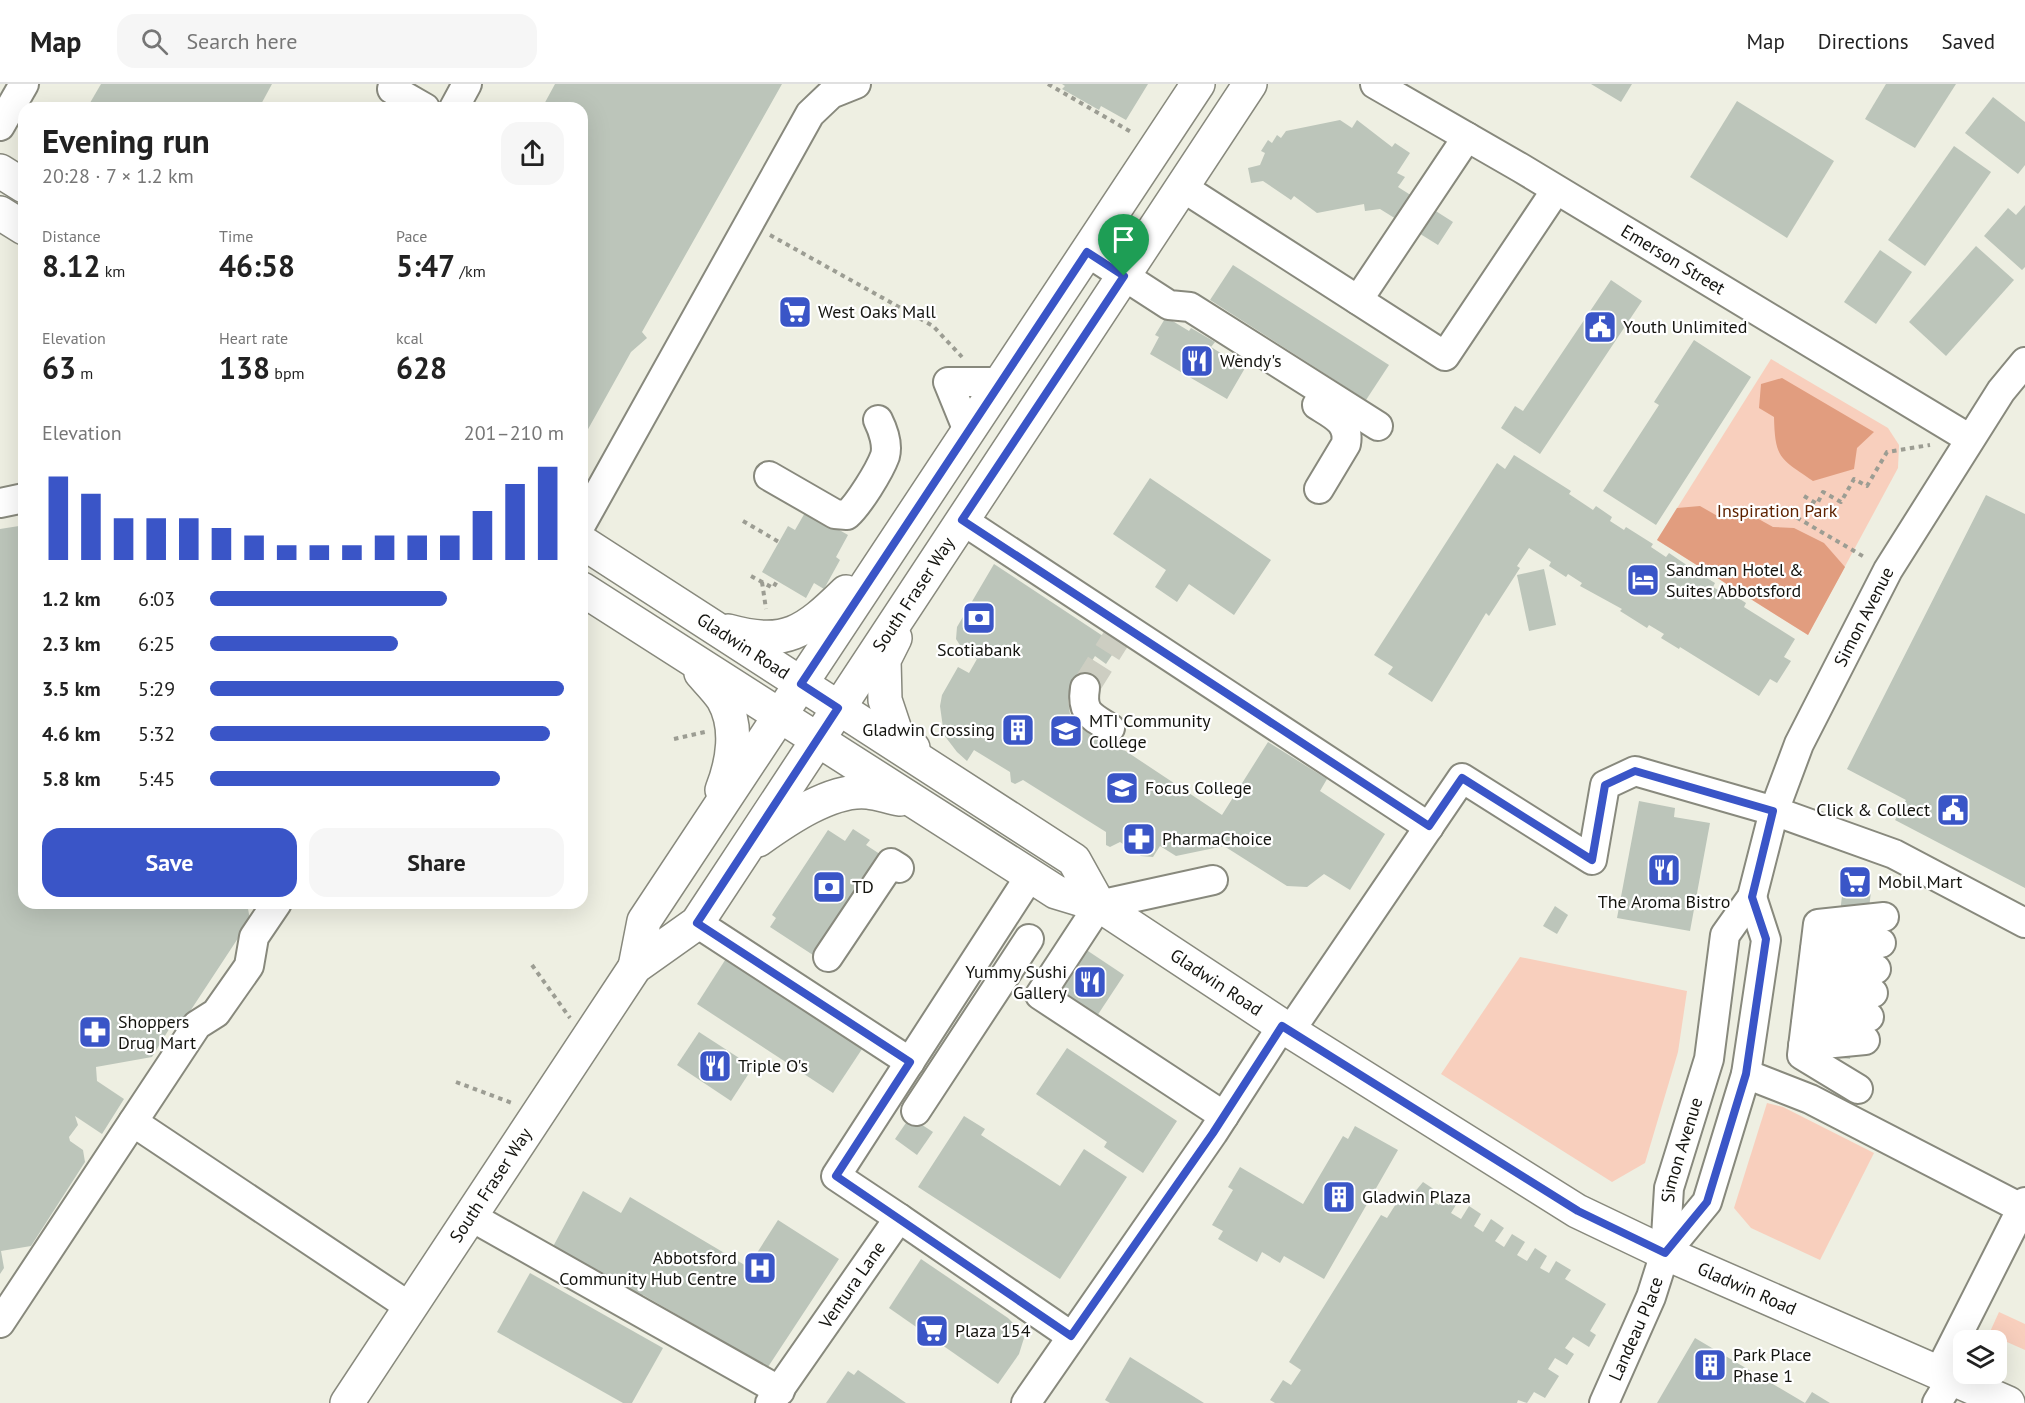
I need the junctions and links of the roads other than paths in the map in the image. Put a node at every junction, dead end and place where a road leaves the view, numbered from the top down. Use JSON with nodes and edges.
{"nodes":[{"id":1,"x":24,"y":84,"type":"edge"},
{"id":2,"x":467,"y":84,"type":"edge"},
{"id":3,"x":856,"y":84,"type":"edge"},
{"id":4,"x":1198,"y":84,"type":"edge"},
{"id":5,"x":1250,"y":84,"type":"edge"},
{"id":6,"x":1375,"y":84,"type":"edge"},
{"id":7,"x":392,"y":89,"type":"dead end"},
{"id":8,"x":415,"y":102,"type":"edge"},
{"id":9,"x":457,"y":102,"type":"edge"},
{"id":10,"x":0,"y":126,"type":"edge"},
{"id":11,"x":1467,"y":137,"type":"junction"},
{"id":12,"x":0,"y":171,"type":"edge"},
{"id":13,"x":18,"y":182,"type":"edge"},
{"id":14,"x":1182,"y":187,"type":"junction"},
{"id":15,"x":1556,"y":190,"type":"junction"},
{"id":16,"x":0,"y":213,"type":"edge"},
{"id":17,"x":18,"y":224,"type":"edge"},
{"id":18,"x":1087,"y":252,"type":"junction"},
{"id":19,"x":1124,"y":276,"type":"junction"},
{"id":20,"x":1358,"y":300,"type":"junction"},
{"id":21,"x":1168,"y":304,"type":"junction"},
{"id":22,"x":2025,"y":362,"type":"edge"},
{"id":23,"x":1001,"y":382,"type":"junction"},
{"id":24,"x":878,"y":420,"type":"dead end"},
{"id":25,"x":1378,"y":426,"type":"dead end"},
{"id":26,"x":968,"y":431,"type":"junction"},
{"id":27,"x":1970,"y":439,"type":"junction"},
{"id":28,"x":769,"y":476,"type":"dead end"},
{"id":29,"x":1319,"y":489,"type":"dead end"},
{"id":30,"x":18,"y":499,"type":"edge"},
{"id":31,"x":0,"y":503,"type":"edge"},
{"id":32,"x":588,"y":512,"type":"edge"},
{"id":33,"x":962,"y":520,"type":"junction"},
{"id":34,"x":588,"y":546,"type":"edge"},
{"id":35,"x":890,"y":549,"type":"junction"},
{"id":36,"x":918,"y":588,"type":"junction"},
{"id":37,"x":588,"y":593,"type":"edge"},
{"id":38,"x":713,"y":627,"type":"junction"},
{"id":39,"x":688,"y":658,"type":"junction"},
{"id":40,"x":801,"y":684,"type":"junction"},
{"id":41,"x":1085,"y":688,"type":"tunnel mouth"},
{"id":42,"x":838,"y":708,"type":"junction"},
{"id":43,"x":779,"y":716,"type":"junction"},
{"id":44,"x":1110,"y":728,"type":"dead end"},
{"id":45,"x":818,"y":740,"type":"junction"},
{"id":46,"x":946,"y":777,"type":"junction"},
{"id":47,"x":915,"y":802,"type":"junction"},
{"id":48,"x":1773,"y":811,"type":"junction"},
{"id":49,"x":707,"y":825,"type":"junction"},
{"id":50,"x":1429,"y":826,"type":"junction"},
{"id":51,"x":746,"y":848,"type":"junction"},
{"id":52,"x":899,"y":868,"type":"dead end"},
{"id":53,"x":1030,"y":876,"type":"junction"},
{"id":54,"x":1213,"y":880,"type":"dead end"},
{"id":55,"x":1752,"y":897,"type":"junction"},
{"id":56,"x":1100,"y":905,"type":"junction"},
{"id":57,"x":273,"y":909,"type":"edge"},
{"id":58,"x":697,"y":923,"type":"junction"},
{"id":59,"x":2025,"y":923,"type":"edge"},
{"id":60,"x":1029,"y":939,"type":"dead end"},
{"id":61,"x":828,"y":957,"type":"dead end"},
{"id":62,"x":635,"y":968,"type":"junction"},
{"id":63,"x":1875,"y":980,"type":"junction"},
{"id":64,"x":1809,"y":999,"type":"junction"},
{"id":65,"x":1286,"y":1029,"type":"junction"},
{"id":66,"x":915,"y":1054,"type":"junction"},
{"id":67,"x":948,"y":1064,"type":"junction"},
{"id":68,"x":1746,"y":1074,"type":"junction"},
{"id":69,"x":1858,"y":1089,"type":"dead end"},
{"id":70,"x":916,"y":1111,"type":"dead end"},
{"id":71,"x":1224,"y":1116,"type":"junction"},
{"id":72,"x":133,"y":1122,"type":"junction"},
{"id":73,"x":2024,"y":1207,"type":"edge"},
{"id":74,"x":470,"y":1216,"type":"junction"},
{"id":75,"x":899,"y":1218,"type":"junction"},
{"id":76,"x":1665,"y":1253,"type":"junction"},
{"id":77,"x":410,"y":1307,"type":"junction"},
{"id":78,"x":0,"y":1323,"type":"edge"},
{"id":79,"x":1071,"y":1336,"type":"junction"},
{"id":80,"x":1943,"y":1384,"type":"edge"},
{"id":81,"x":775,"y":1397,"type":"edge"},
{"id":82,"x":347,"y":1403,"type":"edge"},
{"id":83,"x":1026,"y":1403,"type":"edge"},
{"id":84,"x":1604,"y":1403,"type":"edge"},
{"id":85,"x":2008,"y":1403,"type":"edge"}],
"edges":[{"from":1,"to":10,"type":"street"},
{"from":2,"to":9,"type":"street"},
{"from":3,"to":32,"type":"street"},
{"from":4,"to":18,"type":"main road","name":"South Fraser Way"},
{"from":5,"to":14,"type":"main road","name":"South Fraser Way"},
{"from":6,"to":11,"type":"street","name":"Emerson Street"},
{"from":7,"to":8,"type":"street"},
{"from":11,"to":15,"type":"street","name":"Emerson Street"},
{"from":11,"to":20,"type":"street"},
{"from":12,"to":13,"type":"main road"},
{"from":14,"to":19,"type":"main road","name":"South Fraser Way"},
{"from":14,"to":20,"type":"street"},
{"from":15,"to":20,"type":"street"},
{"from":15,"to":27,"type":"street","name":"Emerson Street"},
{"from":16,"to":17,"type":"main road"},
{"from":18,"to":19,"type":"street"},
{"from":18,"to":23,"type":"main road","name":"South Fraser Way"},
{"from":19,"to":21,"type":"street"},
{"from":19,"to":33,"type":"main road","name":"South Fraser Way"},
{"from":21,"to":25,"type":"street"},
{"from":21,"to":29,"type":"street"},
{"from":22,"to":27,"type":"street","name":"Simon Avenue"},
{"from":23,"to":26,"type":"main road","name":"South Fraser Way"},
{"from":23,"to":26,"type":"street"},
{"from":24,"to":28,"type":"street"},
{"from":26,"to":35,"type":"main road","name":"South Fraser Way"},
{"from":27,"to":48,"type":"street","name":"Simon Avenue"},
{"from":30,"to":31,"type":"street"},
{"from":33,"to":36,"type":"main road","name":"South Fraser Way"},
{"from":33,"to":50,"type":"street"},
{"from":34,"to":38,"type":"main road","name":"Gladwin Road"},
{"from":35,"to":38,"type":"main road"},
{"from":35,"to":40,"type":"main road","name":"South Fraser Way"},
{"from":36,"to":42,"type":"main road","name":"South Fraser Way"},
{"from":36,"to":46,"type":"main road"},
{"from":37,"to":39,"type":"main road","name":"Gladwin Road"},
{"from":38,"to":40,"type":"main road","name":"Gladwin Road"},
{"from":39,"to":43,"type":"main road","name":"Gladwin Road"},
{"from":39,"to":49,"type":"main road"},
{"from":40,"to":42,"type":"main road","name":"Gladwin Road"},
{"from":40,"to":43,"type":"main road","name":"South Fraser Way"},
{"from":41,"to":44,"type":"street"},
{"from":42,"to":45,"type":"main road","name":"South Fraser Way"},
{"from":42,"to":46,"type":"main road","name":"Gladwin Road"},
{"from":43,"to":45,"type":"main road","name":"Gladwin Road"},
{"from":43,"to":49,"type":"main road","name":"South Fraser Way"},
{"from":45,"to":47,"type":"main road","name":"Gladwin Road"},
{"from":45,"to":51,"type":"main road","name":"South Fraser Way"},
{"from":46,"to":56,"type":"main road","name":"Gladwin Road"},
{"from":47,"to":51,"type":"main road"},
{"from":47,"to":53,"type":"main road","name":"Gladwin Road"},
{"from":48,"to":50,"type":"street"},
{"from":48,"to":55,"type":"street","name":"Simon Avenue"},
{"from":48,"to":59,"type":"street"},
{"from":49,"to":62,"type":"main road","name":"South Fraser Way"},
{"from":50,"to":65,"type":"street"},
{"from":51,"to":58,"type":"main road","name":"South Fraser Way"},
{"from":52,"to":61,"type":"street"},
{"from":53,"to":56,"type":"main road","name":"Gladwin Road"},
{"from":53,"to":66,"type":"street"},
{"from":54,"to":56,"type":"street"},
{"from":55,"to":68,"type":"street","name":"Simon Avenue"},
{"from":55,"to":76,"type":"street","name":"Simon Avenue"},
{"from":56,"to":65,"type":"main road","name":"Gladwin Road"},
{"from":56,"to":71,"type":"street"},
{"from":57,"to":72,"type":"street"},
{"from":58,"to":62,"type":"main road","name":"South Fraser Way"},
{"from":58,"to":66,"type":"street"},
{"from":60,"to":67,"type":"street"},
{"from":62,"to":74,"type":"main road","name":"South Fraser Way"},
{"from":63,"to":64,"type":"street"},
{"from":63,"to":64,"type":"street"},
{"from":63,"to":64,"type":"street"},
{"from":64,"to":69,"type":"street"},
{"from":65,"to":71,"type":"street"},
{"from":65,"to":76,"type":"main road","name":"Gladwin Road"},
{"from":66,"to":67,"type":"street"},
{"from":66,"to":75,"type":"street"},
{"from":67,"to":70,"type":"street"},
{"from":68,"to":73,"type":"street"},
{"from":68,"to":76,"type":"street","name":"Simon Avenue"},
{"from":71,"to":79,"type":"street"},
{"from":72,"to":77,"type":"street"},
{"from":72,"to":78,"type":"street"},
{"from":73,"to":80,"type":"street"},
{"from":74,"to":77,"type":"main road","name":"South Fraser Way"},
{"from":74,"to":81,"type":"street"},
{"from":75,"to":79,"type":"street"},
{"from":75,"to":81,"type":"street","name":"Ventura Lane"},
{"from":76,"to":80,"type":"main road","name":"Gladwin Road"},
{"from":76,"to":84,"type":"street","name":"Landeau Place"},
{"from":77,"to":82,"type":"main road","name":"South Fraser Way"},
{"from":79,"to":83,"type":"street"},
{"from":80,"to":85,"type":"main road","name":"Gladwin Road"}]}
